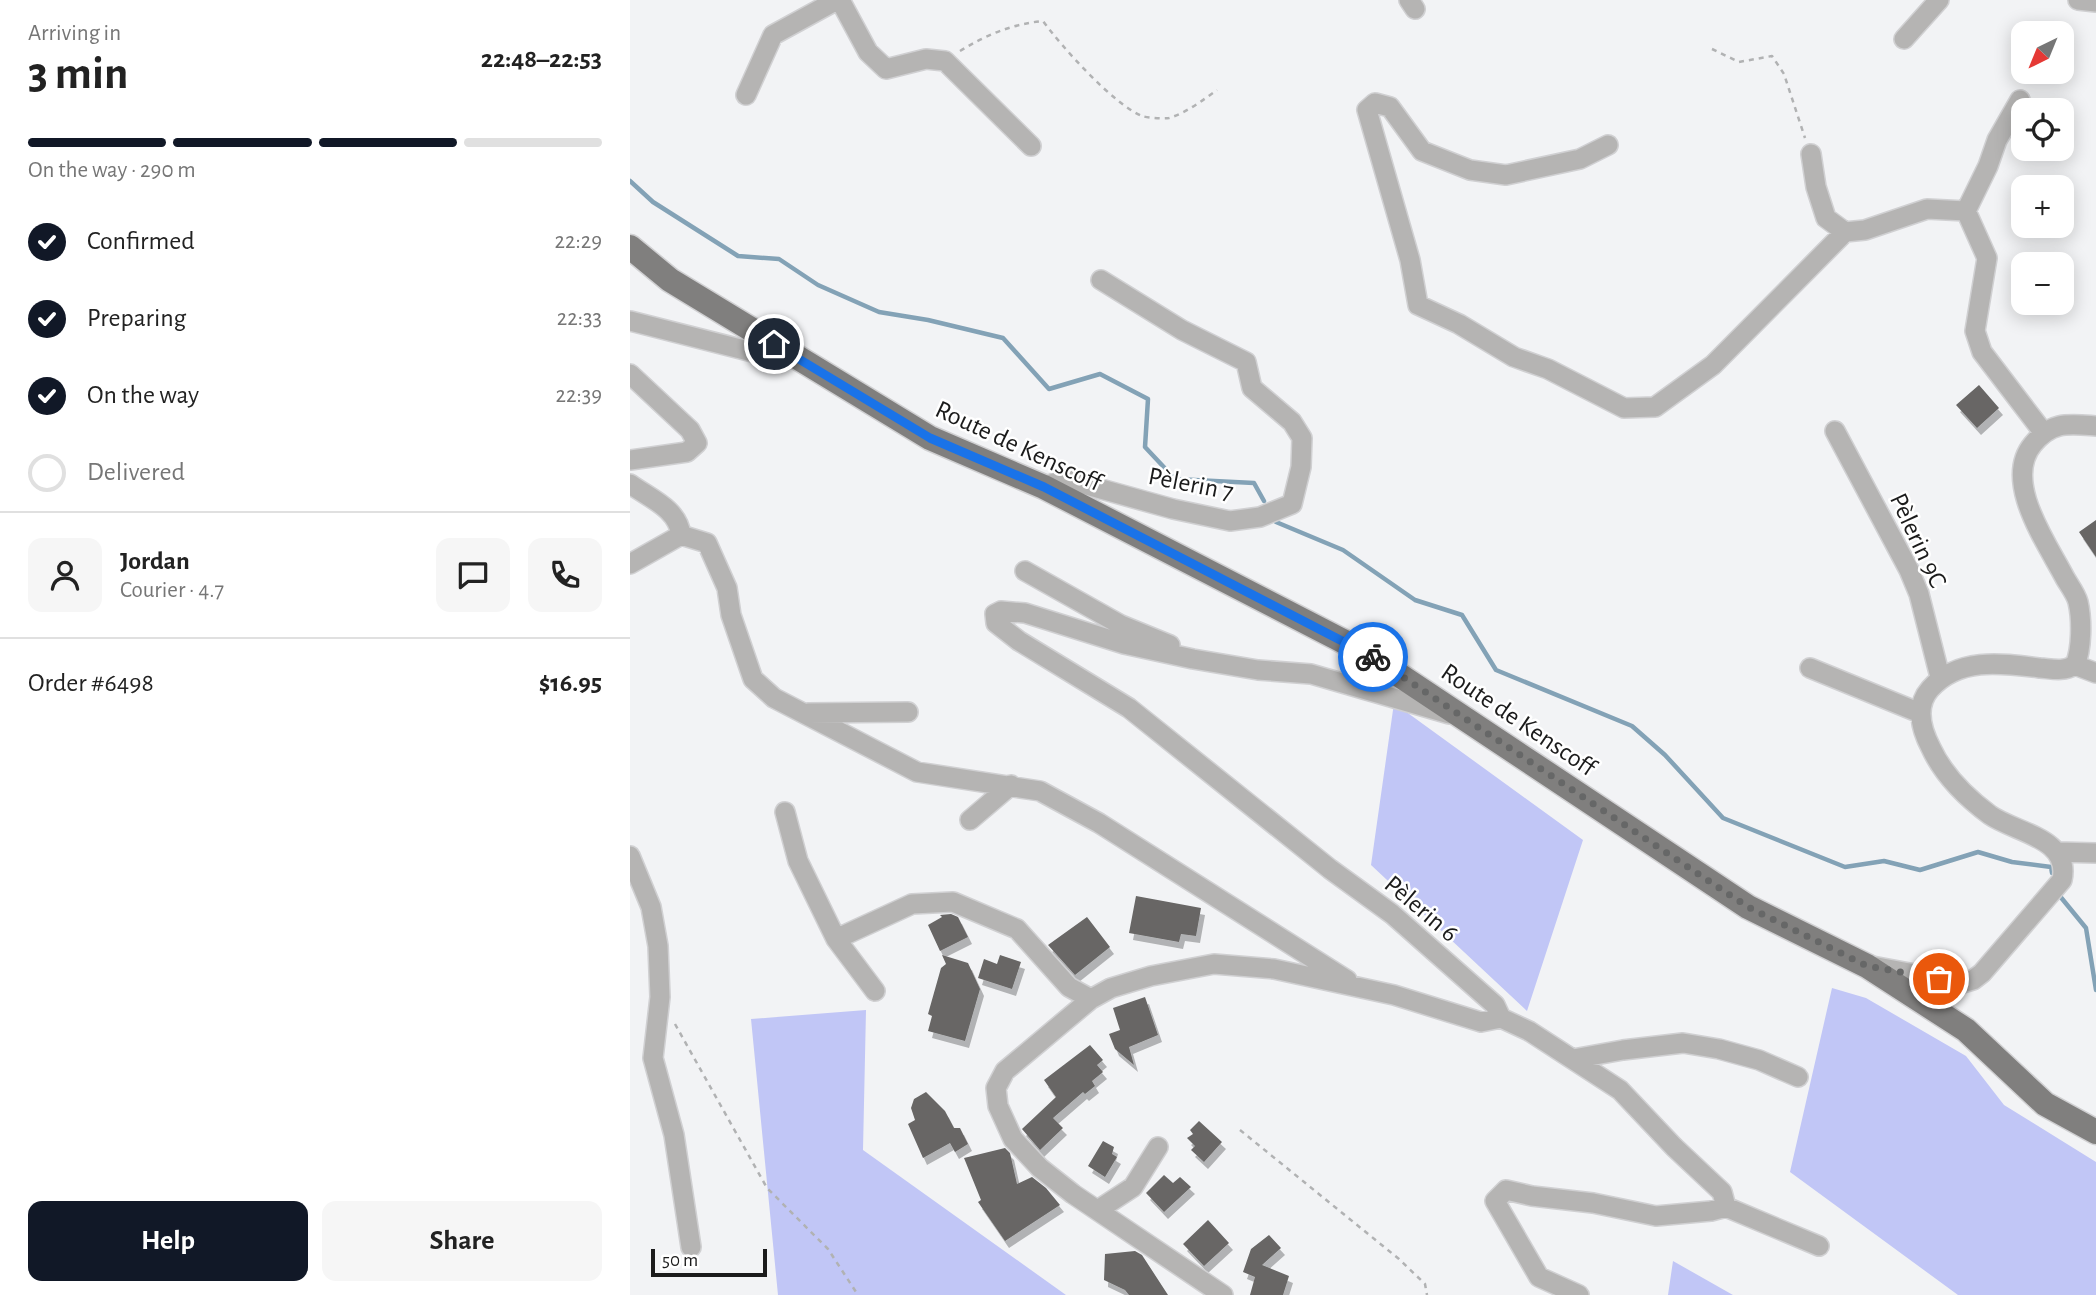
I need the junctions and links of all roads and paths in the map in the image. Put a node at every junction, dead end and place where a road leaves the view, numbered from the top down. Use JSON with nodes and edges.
{"nodes":[{"id":1,"x":838,"y":0,"type":"edge"},
{"id":2,"x":1939,"y":0,"type":"edge"},
{"id":3,"x":2078,"y":0,"type":"edge"},
{"id":4,"x":2096,"y":2,"type":"edge"},
{"id":5,"x":1904,"y":39,"type":"dead end"},
{"id":6,"x":1712,"y":49,"type":"dead end"},
{"id":7,"x":946,"y":61,"type":"junction"},
{"id":8,"x":1217,"y":90,"type":"dead end"},
{"id":9,"x":746,"y":95,"type":"dead end"},
{"id":10,"x":2011,"y":116,"type":"edge"},
{"id":11,"x":1608,"y":145,"type":"dead end"},
{"id":12,"x":1031,"y":146,"type":"dead end"},
{"id":13,"x":1811,"y":154,"type":"joint"},
{"id":14,"x":1966,"y":211,"type":"junction"},
{"id":15,"x":1845,"y":232,"type":"junction"},
{"id":16,"x":630,"y":247,"type":"edge"},
{"id":17,"x":1101,"y":280,"type":"dead end"},
{"id":18,"x":630,"y":321,"type":"edge"},
{"id":19,"x":795,"y":357,"type":"junction"},
{"id":20,"x":630,"y":374,"type":"edge"},
{"id":21,"x":2096,"y":426,"type":"edge"},
{"id":22,"x":1835,"y":431,"type":"dead end"},
{"id":23,"x":2043,"y":432,"type":"junction"},
{"id":24,"x":630,"y":460,"type":"edge"},
{"id":25,"x":630,"y":484,"type":"edge"},
{"id":26,"x":1044,"y":487,"type":"junction"},
{"id":27,"x":681,"y":535,"type":"junction"},
{"id":28,"x":630,"y":564,"type":"edge"},
{"id":29,"x":1025,"y":571,"type":"dead end"},
{"id":30,"x":1193,"y":659,"type":"junction"},
{"id":31,"x":2076,"y":665,"type":"junction"},
{"id":32,"x":1810,"y":668,"type":"dead end"},
{"id":33,"x":2096,"y":673,"type":"edge"},
{"id":34,"x":1940,"y":677,"type":"junction"},
{"id":35,"x":908,"y":712,"type":"dead end"},
{"id":36,"x":803,"y":713,"type":"junction"},
{"id":37,"x":1920,"y":713,"type":"junction"},
{"id":38,"x":1464,"y":718,"type":"junction"},
{"id":39,"x":1011,"y":785,"type":"junction"},
{"id":40,"x":785,"y":812,"type":"dead end"},
{"id":41,"x":970,"y":820,"type":"dead end"},
{"id":42,"x":2057,"y":852,"type":"junction"},
{"id":43,"x":2096,"y":853,"type":"edge"},
{"id":44,"x":630,"y":856,"type":"edge"},
{"id":45,"x":836,"y":939,"type":"junction"},
{"id":46,"x":1867,"y":966,"type":"junction"},
{"id":47,"x":1359,"y":988,"type":"junction"},
{"id":48,"x":876,"y":991,"type":"dead end"},
{"id":49,"x":660,"y":997,"type":"junction"},
{"id":50,"x":1091,"y":999,"type":"junction"},
{"id":51,"x":1501,"y":1018,"type":"junction"},
{"id":52,"x":1573,"y":1059,"type":"junction"},
{"id":53,"x":1798,"y":1077,"type":"dead end"},
{"id":54,"x":1240,"y":1130,"type":"dead end"},
{"id":55,"x":2096,"y":1132,"type":"edge"},
{"id":56,"x":1158,"y":1147,"type":"dead end"},
{"id":57,"x":1726,"y":1207,"type":"junction"},
{"id":58,"x":1098,"y":1210,"type":"junction"},
{"id":59,"x":1819,"y":1246,"type":"dead end"},
{"id":60,"x":691,"y":1247,"type":"dead end"},
{"id":61,"x":858,"y":1295,"type":"edge"},
{"id":62,"x":1223,"y":1295,"type":"edge"},
{"id":63,"x":1427,"y":1295,"type":"edge"},
{"id":64,"x":1579,"y":1295,"type":"edge"}],
"edges":[{"from":1,"to":7,"type":"street"},
{"from":1,"to":9,"type":"street"},
{"from":2,"to":5,"type":"street"},
{"from":3,"to":4,"type":"street"},
{"from":6,"to":13,"type":"path"},
{"from":7,"to":8,"type":"path"},
{"from":7,"to":12,"type":"street"},
{"from":10,"to":14,"type":"street"},
{"from":11,"to":15,"type":"street"},
{"from":13,"to":15,"type":"street"},
{"from":14,"to":15,"type":"street"},
{"from":14,"to":23,"type":"street"},
{"from":16,"to":19,"type":"main road","name":"Route de Kenscoff"},
{"from":17,"to":26,"type":"street","name":"Pèlerin 7"},
{"from":18,"to":19,"type":"street"},
{"from":19,"to":26,"type":"main road","name":"Route de Kenscoff"},
{"from":20,"to":24,"type":"street"},
{"from":21,"to":23,"type":"street"},
{"from":22,"to":34,"type":"street","name":"Pèlerin 9C"},
{"from":23,"to":31,"type":"street"},
{"from":25,"to":27,"type":"street"},
{"from":26,"to":38,"type":"main road","name":"Route de Kenscoff"},
{"from":27,"to":28,"type":"street"},
{"from":27,"to":36,"type":"street"},
{"from":29,"to":30,"type":"street"},
{"from":30,"to":38,"type":"street","name":"Pèlerin 6"},
{"from":30,"to":51,"type":"street","name":"Pèlerin 6"},
{"from":31,"to":33,"type":"street"},
{"from":31,"to":34,"type":"street"},
{"from":32,"to":37,"type":"street"},
{"from":34,"to":37,"type":"street"},
{"from":35,"to":36,"type":"street"},
{"from":36,"to":39,"type":"street"},
{"from":37,"to":42,"type":"street"},
{"from":38,"to":46,"type":"main road","name":"Route de Kenscoff"},
{"from":39,"to":41,"type":"street"},
{"from":39,"to":47,"type":"street"},
{"from":40,"to":45,"type":"street"},
{"from":42,"to":43,"type":"street"},
{"from":42,"to":46,"type":"street"},
{"from":44,"to":49,"type":"street"},
{"from":45,"to":48,"type":"street"},
{"from":45,"to":50,"type":"street"},
{"from":46,"to":55,"type":"main road","name":"Route de Kenscoff"},
{"from":47,"to":50,"type":"street"},
{"from":47,"to":51,"type":"street"},
{"from":49,"to":60,"type":"street"},
{"from":49,"to":61,"type":"path"},
{"from":50,"to":58,"type":"street"},
{"from":51,"to":52,"type":"street"},
{"from":52,"to":53,"type":"street"},
{"from":52,"to":57,"type":"street"},
{"from":54,"to":63,"type":"path"},
{"from":56,"to":58,"type":"street"},
{"from":57,"to":59,"type":"street"},
{"from":57,"to":64,"type":"street"},
{"from":58,"to":62,"type":"street"}]}
